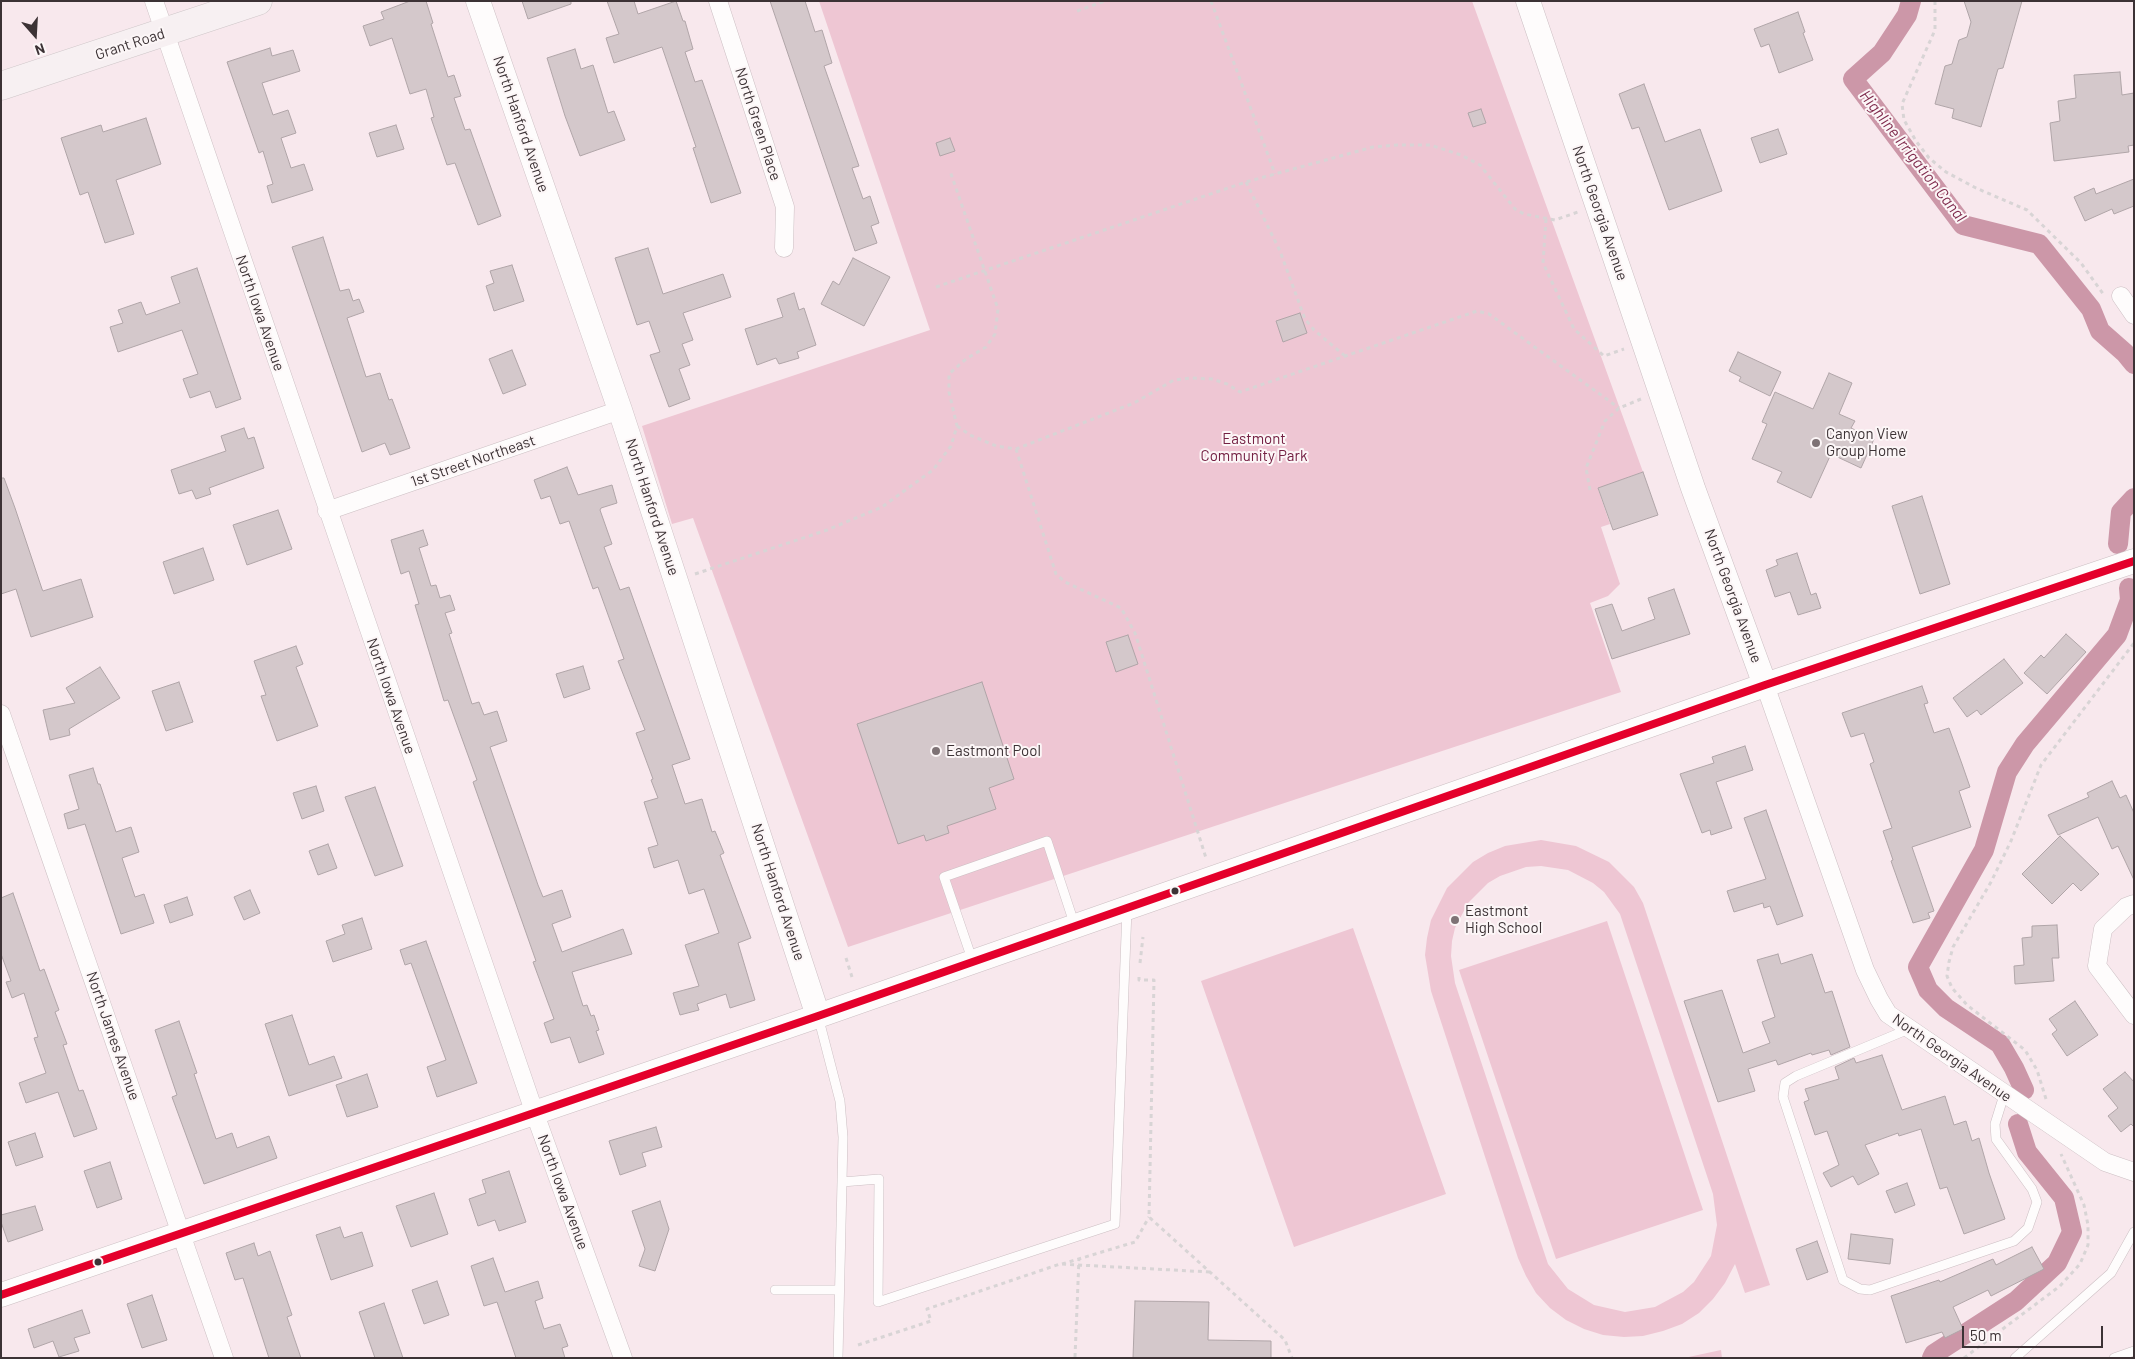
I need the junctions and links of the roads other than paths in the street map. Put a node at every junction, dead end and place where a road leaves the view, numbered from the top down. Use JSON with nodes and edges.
{"nodes":[{"id":1,"x":154,"y":1,"type":"edge"},
{"id":2,"x":258,"y":1,"type":"edge"},
{"id":3,"x":478,"y":1,"type":"edge"},
{"id":4,"x":718,"y":1,"type":"edge"},
{"id":5,"x":1528,"y":1,"type":"edge"},
{"id":6,"x":164,"y":32,"type":"junction"},
{"id":7,"x":1,"y":86,"type":"edge"},
{"id":8,"x":784,"y":248,"type":"dead end"},
{"id":9,"x":2114,"y":298,"type":"road end"},
{"id":10,"x":2134,"y":315,"type":"edge"},
{"id":11,"x":620,"y":410,"type":"junction"},
{"id":12,"x":327,"y":511,"type":"junction"},
{"id":13,"x":2134,"y":561,"type":"edge"},
{"id":14,"x":1766,"y":685,"type":"junction"},
{"id":15,"x":1,"y":714,"type":"edge"},
{"id":16,"x":2134,"y":904,"type":"edge"},
{"id":17,"x":1127,"y":908,"type":"junction"},
{"id":18,"x":1076,"y":926,"type":"junction"},
{"id":19,"x":974,"y":962,"type":"junction"},
{"id":20,"x":2134,"y":1015,"type":"edge"},
{"id":21,"x":818,"y":1016,"type":"junction"},
{"id":22,"x":1909,"y":1029,"type":"junction"},
{"id":23,"x":2004,"y":1095,"type":"junction"},
{"id":24,"x":535,"y":1114,"type":"junction"},
{"id":25,"x":2134,"y":1172,"type":"edge"},
{"id":26,"x":842,"y":1182,"type":"junction"},
{"id":27,"x":181,"y":1234,"type":"junction"},
{"id":28,"x":2132,"y":1236,"type":"edge"},
{"id":29,"x":2134,"y":1249,"type":"edge"},
{"id":30,"x":775,"y":1290,"type":"dead end"},
{"id":31,"x":839,"y":1290,"type":"junction"},
{"id":32,"x":1,"y":1295,"type":"edge"},
{"id":33,"x":2134,"y":1351,"type":"edge"},
{"id":34,"x":224,"y":1358,"type":"edge"},
{"id":35,"x":623,"y":1358,"type":"edge"},
{"id":36,"x":838,"y":1358,"type":"edge"},
{"id":37,"x":2015,"y":1358,"type":"edge"},
{"id":38,"x":2114,"y":1358,"type":"edge"}],
"edges":[{"from":1,"to":6,"type":"street","name":"North Iowa Avenue"},
{"from":2,"to":6,"type":"main road","name":"Grant Road"},
{"from":3,"to":11,"type":"street","name":"North Hanford Avenue"},
{"from":4,"to":8,"type":"street","name":"North Green Place"},
{"from":5,"to":14,"type":"street","name":"North Georgia Avenue"},
{"from":6,"to":7,"type":"main road","name":"Grant Road"},
{"from":6,"to":12,"type":"street","name":"North Iowa Avenue"},
{"from":9,"to":10,"type":"street"},
{"from":11,"to":12,"type":"street","name":"1st Street Northeast"},
{"from":11,"to":21,"type":"street","name":"North Hanford Avenue"},
{"from":12,"to":24,"type":"street","name":"North Iowa Avenue"},
{"from":13,"to":14,"type":"street"},
{"from":14,"to":17,"type":"street"},
{"from":14,"to":22,"type":"street","name":"North Georgia Avenue"},
{"from":15,"to":27,"type":"street","name":"North James Avenue"},
{"from":16,"to":20,"type":"street"},
{"from":17,"to":18,"type":"street"},
{"from":17,"to":26,"type":"lane"},
{"from":18,"to":19,"type":"street"},
{"from":18,"to":19,"type":"lane"},
{"from":19,"to":21,"type":"street"},
{"from":21,"to":24,"type":"street"},
{"from":21,"to":26,"type":"lane"},
{"from":22,"to":23,"type":"street","name":"North Georgia Avenue"},
{"from":22,"to":23,"type":"lane"},
{"from":23,"to":25,"type":"street","name":"North Georgia Avenue"},
{"from":24,"to":27,"type":"street"},
{"from":24,"to":35,"type":"street","name":"North Iowa Avenue"},
{"from":26,"to":31,"type":"lane"},
{"from":27,"to":32,"type":"street"},
{"from":27,"to":34,"type":"street","name":"North James Avenue"},
{"from":28,"to":29,"type":"lane"},
{"from":28,"to":37,"type":"lane"},
{"from":30,"to":31,"type":"lane"},
{"from":31,"to":36,"type":"lane"},
{"from":33,"to":38,"type":"lane"}]}
